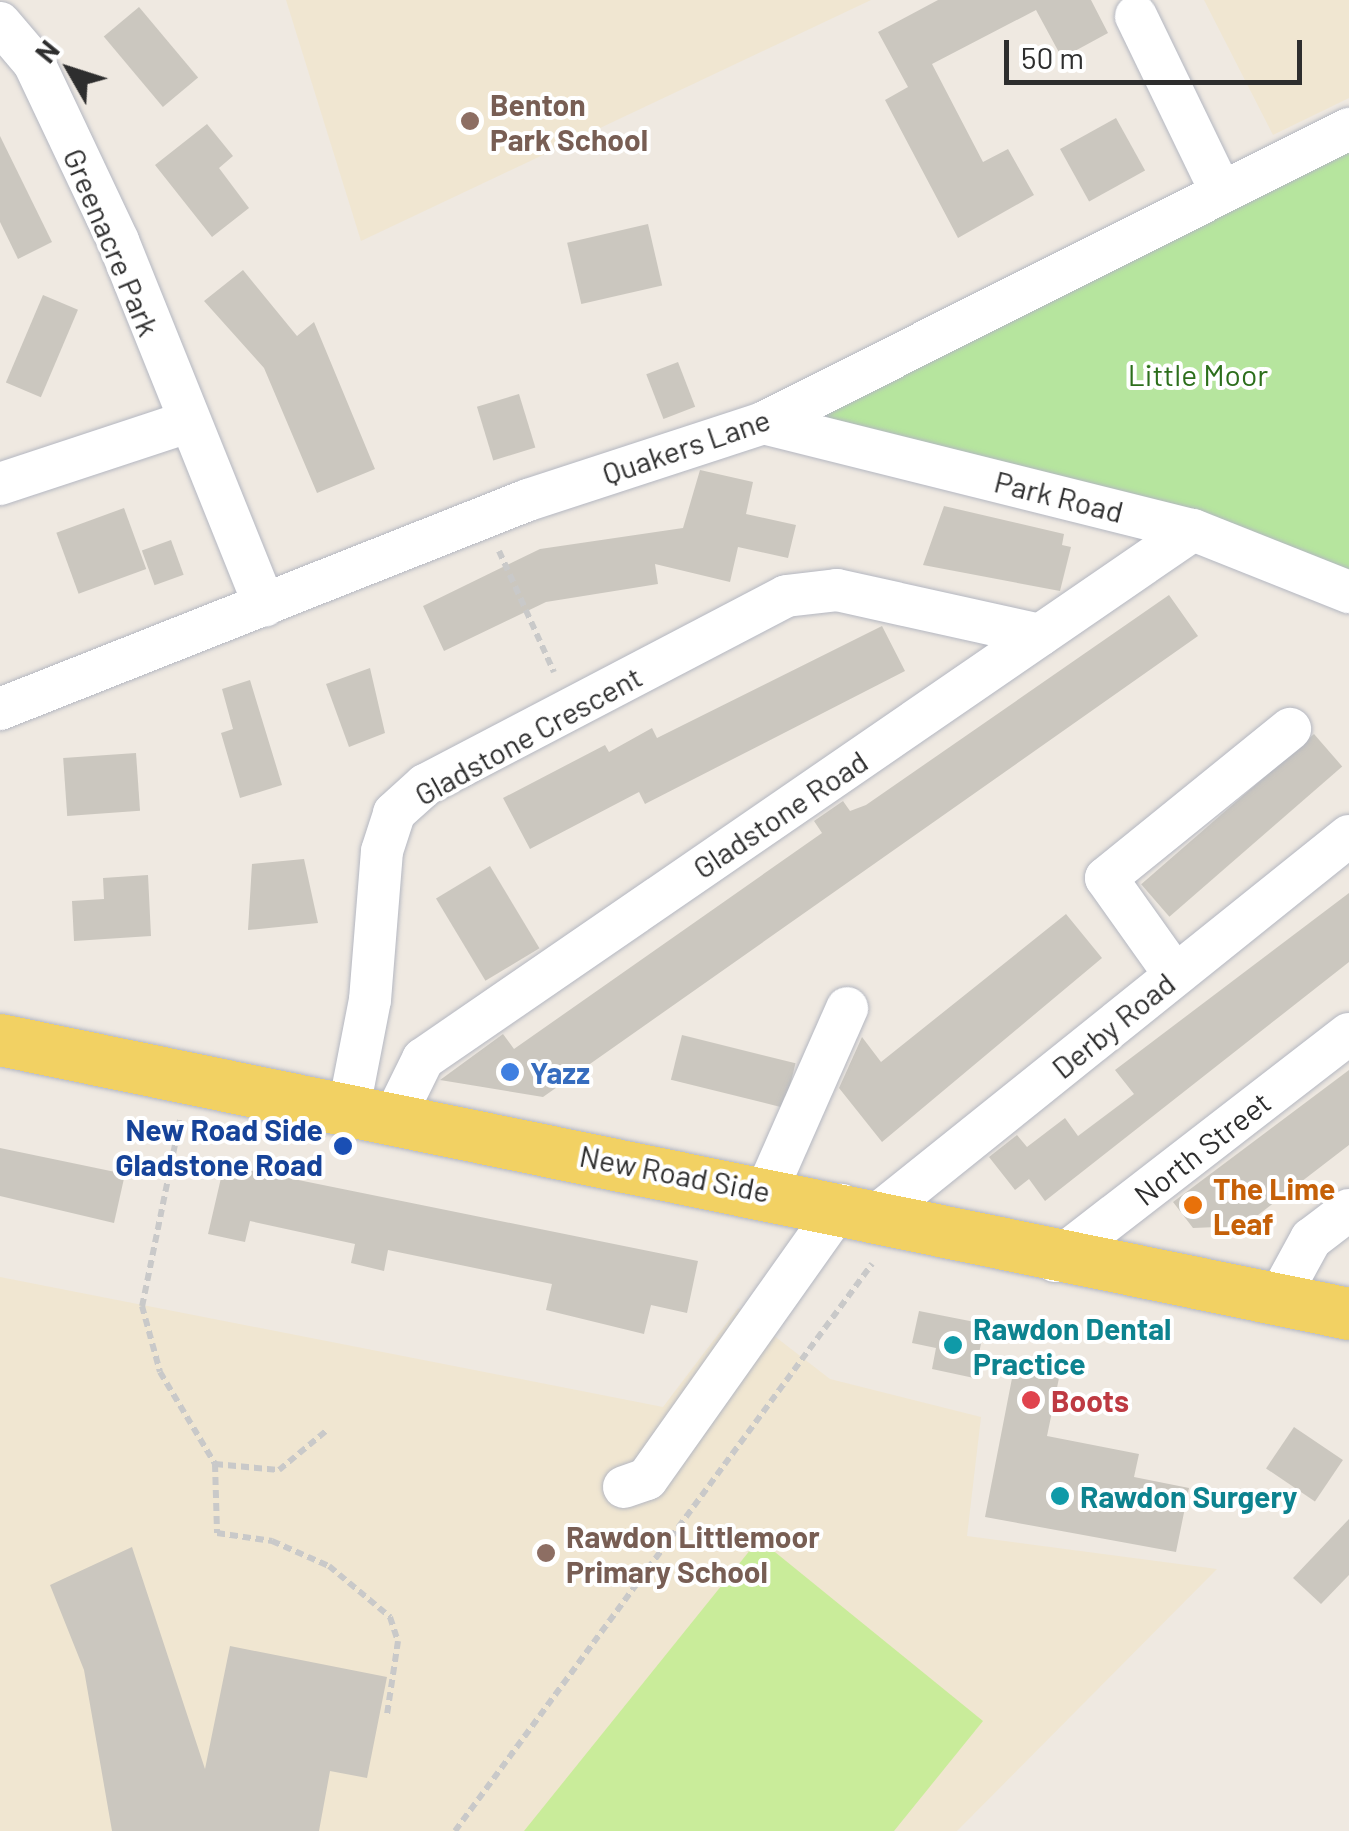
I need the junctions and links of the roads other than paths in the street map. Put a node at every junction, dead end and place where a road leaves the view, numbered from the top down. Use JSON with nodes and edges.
{"nodes":[{"id":1,"x":14,"y":0,"type":"edge"},
{"id":2,"x":1136,"y":16,"type":"dead end"},
{"id":3,"x":0,"y":23,"type":"edge"},
{"id":4,"x":34,"y":64,"type":"junction"},
{"id":5,"x":1349,"y":129,"type":"edge"},
{"id":6,"x":1221,"y":192,"type":"junction"},
{"id":7,"x":184,"y":423,"type":"junction"},
{"id":8,"x":763,"y":423,"type":"junction"},
{"id":9,"x":0,"y":484,"type":"edge"},
{"id":10,"x":1193,"y":530,"type":"junction"},
{"id":11,"x":1349,"y":592,"type":"edge"},
{"id":12,"x":265,"y":606,"type":"junction"},
{"id":13,"x":1040,"y":635,"type":"junction"},
{"id":14,"x":0,"y":709,"type":"edge"},
{"id":15,"x":1290,"y":728,"type":"dead end"},
{"id":16,"x":1349,"y":836,"type":"edge"},
{"id":17,"x":1175,"y":975,"type":"junction"},
{"id":18,"x":846,"y":1008,"type":"dead end"},
{"id":19,"x":1349,"y":1034,"type":"edge"},
{"id":20,"x":0,"y":1040,"type":"edge"},
{"id":21,"x":370,"y":1116,"type":"junction"},
{"id":22,"x":766,"y":1192,"type":"junction"},
{"id":23,"x":1349,"y":1210,"type":"edge"},
{"id":24,"x":874,"y":1213,"type":"junction"},
{"id":25,"x":1055,"y":1261,"type":"junction"},
{"id":26,"x":1277,"y":1301,"type":"junction"},
{"id":27,"x":1349,"y":1314,"type":"edge"},
{"id":28,"x":624,"y":1487,"type":"dead end"}],
"edges":[{"from":1,"to":4,"type":"street","name":"Greenacre Park"},
{"from":2,"to":6,"type":"street"},
{"from":3,"to":4,"type":"street","name":"Greenacre Park"},
{"from":4,"to":7,"type":"street","name":"Greenacre Park"},
{"from":5,"to":6,"type":"street","name":"Quakers Lane"},
{"from":6,"to":8,"type":"street","name":"Quakers Lane"},
{"from":7,"to":9,"type":"street"},
{"from":7,"to":12,"type":"street","name":"Greenacre Park"},
{"from":8,"to":10,"type":"street","name":"Park Road"},
{"from":8,"to":12,"type":"street","name":"Quakers Lane"},
{"from":10,"to":11,"type":"street","name":"Park Road"},
{"from":10,"to":13,"type":"street","name":"Gladstone Road"},
{"from":12,"to":14,"type":"street","name":"Quakers Lane"},
{"from":13,"to":21,"type":"street","name":"Gladstone Road"},
{"from":13,"to":21,"type":"street","name":"Gladstone Crescent"},
{"from":15,"to":17,"type":"street"},
{"from":16,"to":17,"type":"street","name":"Derby Road"},
{"from":17,"to":24,"type":"street","name":"Derby Road"},
{"from":18,"to":22,"type":"street"},
{"from":19,"to":25,"type":"street","name":"North Street"},
{"from":20,"to":21,"type":"main road","name":"New Road Side"},
{"from":21,"to":22,"type":"main road","name":"New Road Side"},
{"from":22,"to":24,"type":"main road","name":"New Road Side"},
{"from":23,"to":26,"type":"street"},
{"from":24,"to":25,"type":"main road","name":"New Road Side"},
{"from":24,"to":28,"type":"street","name":"Derby Road"},
{"from":25,"to":26,"type":"main road","name":"New Road Side"},
{"from":26,"to":27,"type":"main road","name":"New Road Side"}]}
